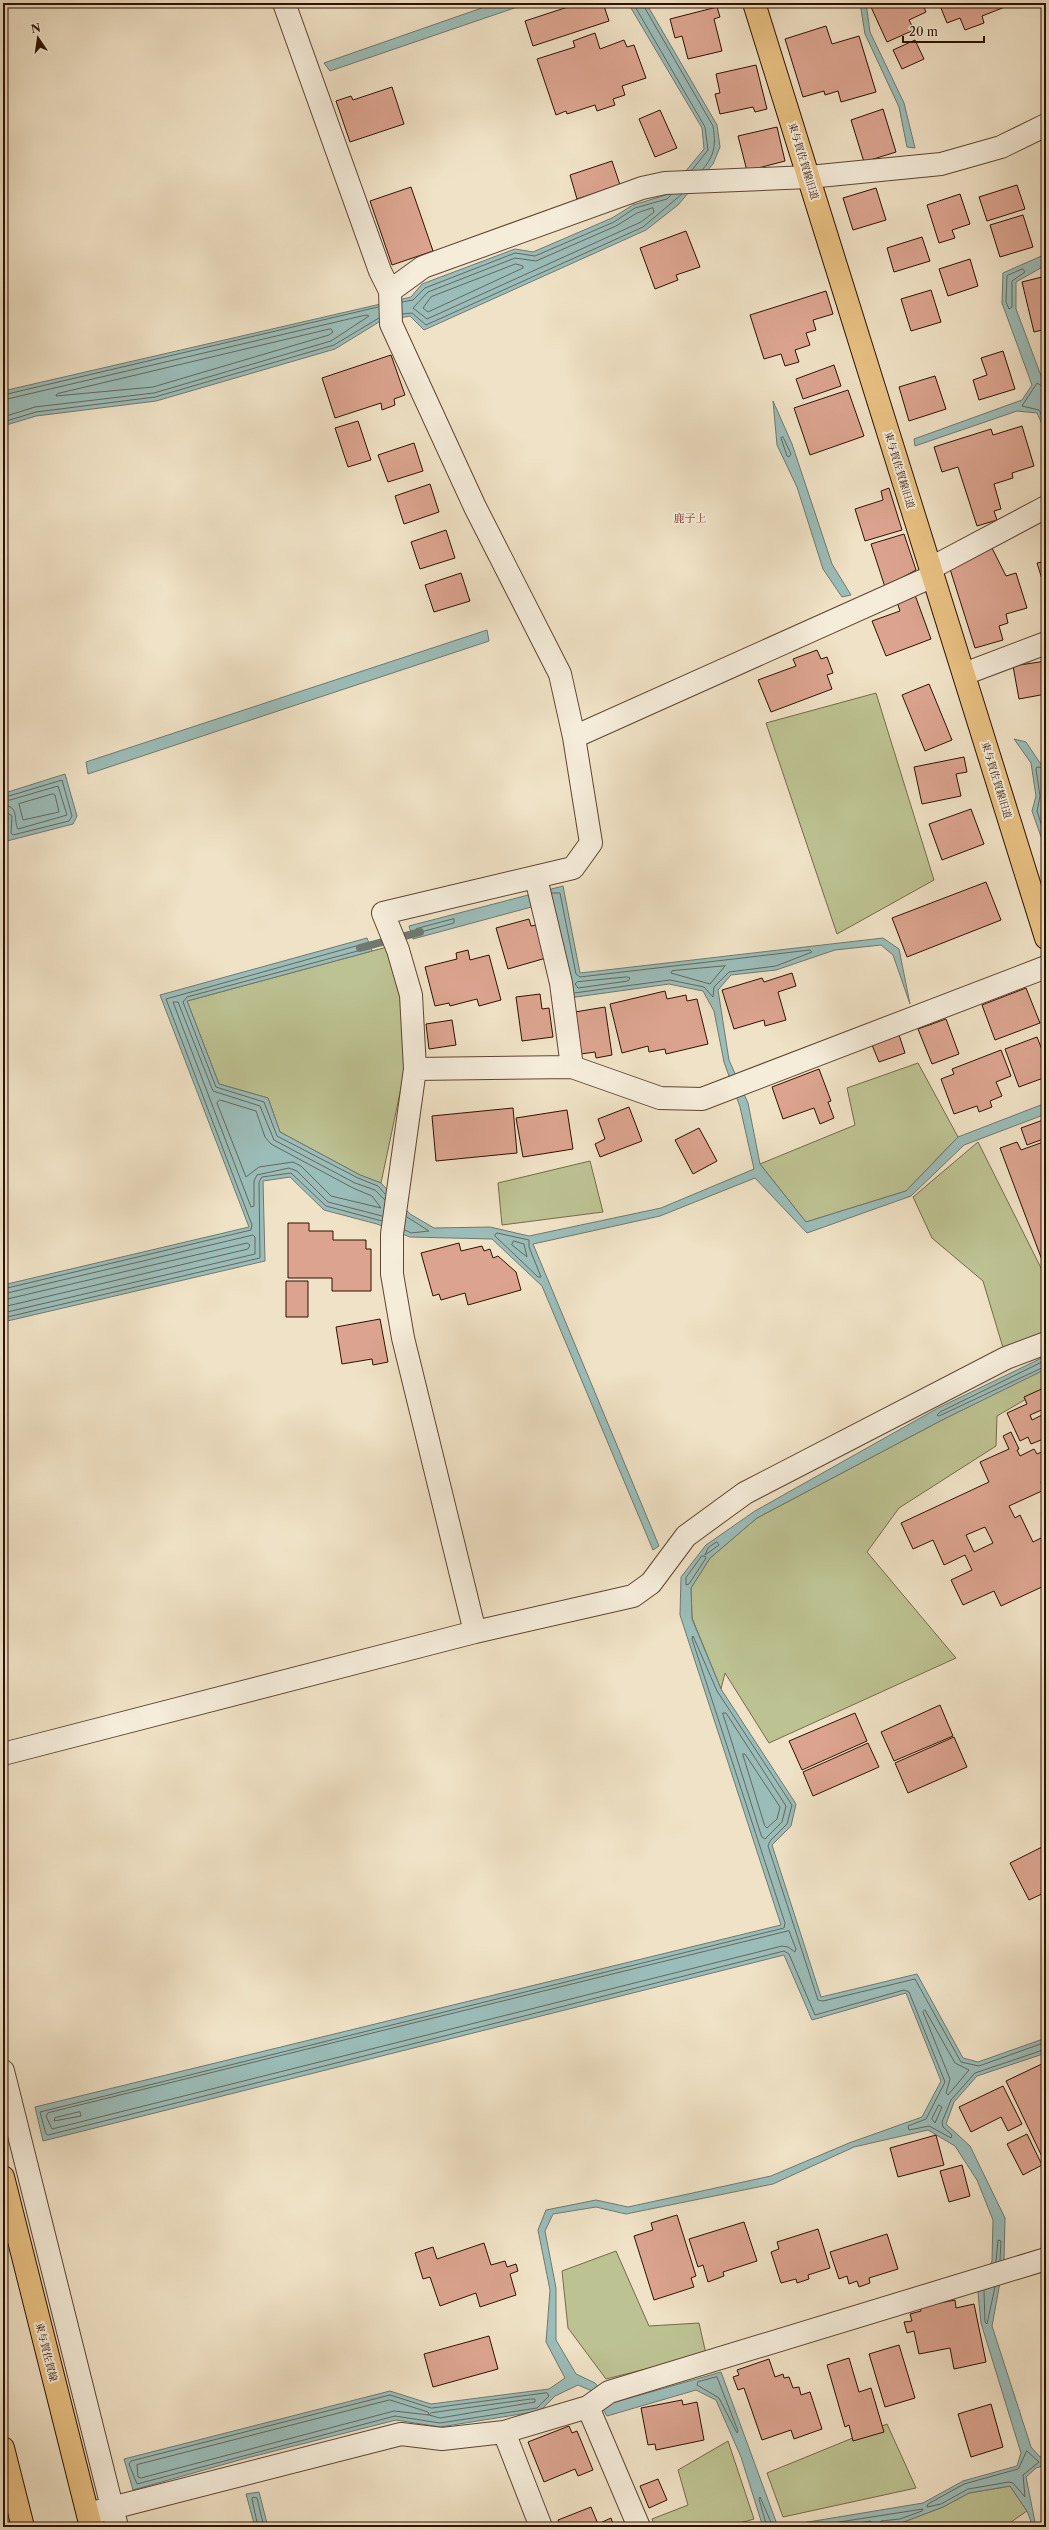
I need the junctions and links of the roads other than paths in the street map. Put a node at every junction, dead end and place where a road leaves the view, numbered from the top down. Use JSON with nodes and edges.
{"nodes":[{"id":1,"x":284,"y":3,"type":"edge"},
{"id":2,"x":754,"y":3,"type":"edge"},
{"id":3,"x":1046,"y":125,"type":"edge"},
{"id":4,"x":809,"y":177,"type":"junction"},
{"id":5,"x":390,"y":291,"type":"junction"},
{"id":6,"x":1046,"y":507,"type":"edge"},
{"id":7,"x":932,"y":572,"type":"junction"},
{"id":8,"x":1046,"y":643,"type":"edge"},
{"id":9,"x":964,"y":674,"type":"junction"},
{"id":10,"x":574,"y":737,"type":"junction"},
{"id":11,"x":539,"y":891,"type":"junction"},
{"id":12,"x":1046,"y":938,"type":"edge"},
{"id":13,"x":1046,"y":967,"type":"edge"},
{"id":14,"x":572,"y":1068,"type":"junction"},
{"id":15,"x":416,"y":1069,"type":"junction"},
{"id":16,"x":1046,"y":1343,"type":"edge"},
{"id":17,"x":475,"y":1632,"type":"junction"},
{"id":18,"x":3,"y":1754,"type":"edge"},
{"id":19,"x":3,"y":2071,"type":"edge"},
{"id":20,"x":3,"y":2177,"type":"edge"},
{"id":21,"x":1046,"y":2259,"type":"edge"},
{"id":22,"x":597,"y":2400,"type":"junction"},
{"id":23,"x":504,"y":2432,"type":"junction"},
{"id":24,"x":3,"y":2448,"type":"edge"},
{"id":25,"x":114,"y":2517,"type":"edge"},
{"id":26,"x":89,"y":2520,"type":"edge"},
{"id":27,"x":23,"y":2527,"type":"edge"},
{"id":28,"x":541,"y":2527,"type":"edge"},
{"id":29,"x":640,"y":2527,"type":"edge"}],
"edges":[{"from":1,"to":5,"type":"street"},
{"from":2,"to":4,"type":"main road","name":"東与賀佐賀線旧道"},
{"from":3,"to":4,"type":"street"},
{"from":4,"to":5,"type":"street"},
{"from":4,"to":7,"type":"main road","name":"東与賀佐賀線旧道"},
{"from":5,"to":10,"type":"street"},
{"from":6,"to":7,"type":"street"},
{"from":7,"to":9,"type":"main road","name":"東与賀佐賀線旧道"},
{"from":7,"to":10,"type":"street"},
{"from":8,"to":9,"type":"street"},
{"from":9,"to":12,"type":"main road","name":"東与賀佐賀線旧道"},
{"from":10,"to":11,"type":"street"},
{"from":11,"to":14,"type":"street"},
{"from":11,"to":15,"type":"street"},
{"from":13,"to":14,"type":"street"},
{"from":14,"to":15,"type":"street"},
{"from":15,"to":17,"type":"street"},
{"from":16,"to":17,"type":"street"},
{"from":17,"to":18,"type":"street"},
{"from":19,"to":25,"type":"street"},
{"from":20,"to":26,"type":"main road","name":"東与賀佐賀線"},
{"from":21,"to":22,"type":"street"},
{"from":22,"to":23,"type":"street"},
{"from":22,"to":29,"type":"street"},
{"from":23,"to":25,"type":"street"},
{"from":23,"to":28,"type":"street"},
{"from":24,"to":27,"type":"main road"},
{"from":25,"to":26,"type":"street"}]}
